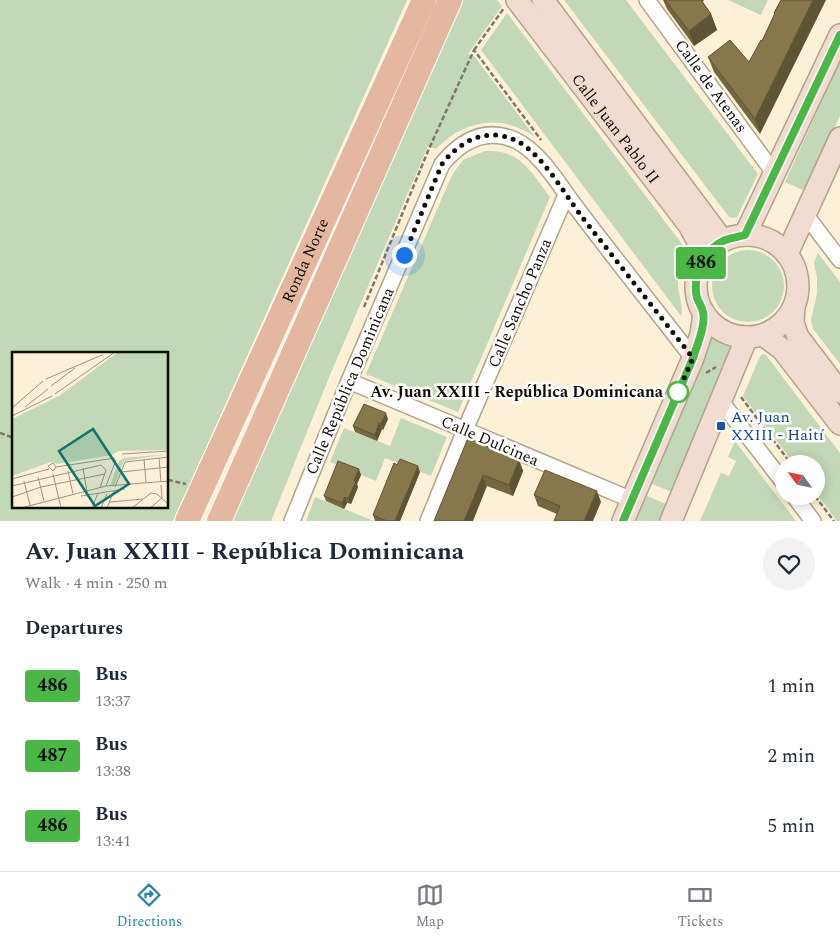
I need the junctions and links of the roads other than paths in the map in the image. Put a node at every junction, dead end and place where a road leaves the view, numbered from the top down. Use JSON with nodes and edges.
{"nodes":[{"id":1,"x":424,"y":0,"type":"edge"},
{"id":2,"x":450,"y":0,"type":"edge"},
{"id":3,"x":543,"y":0,"type":"edge"},
{"id":4,"x":514,"y":2,"type":"edge"},
{"id":5,"x":653,"y":3,"type":"edge"},
{"id":6,"x":840,"y":35,"type":"edge"},
{"id":7,"x":840,"y":138,"type":"edge"},
{"id":8,"x":774,"y":173,"type":"junction"},
{"id":9,"x":566,"y":196,"type":"junction"},
{"id":10,"x":805,"y":214,"type":"junction"},
{"id":11,"x":745,"y":235,"type":"junction"},
{"id":12,"x":723,"y":241,"type":"junction"},
{"id":13,"x":787,"y":254,"type":"junction"},
{"id":14,"x":840,"y":260,"type":"edge"},
{"id":15,"x":702,"y":263,"type":"junction"},
{"id":16,"x":794,"y":306,"type":"junction"},
{"id":17,"x":704,"y":313,"type":"junction"},
{"id":18,"x":755,"y":336,"type":"junction"},
{"id":19,"x":693,"y":358,"type":"junction"},
{"id":20,"x":349,"y":381,"type":"junction"},
{"id":21,"x":840,"y":392,"type":"edge"},
{"id":22,"x":720,"y":400,"type":"junction"},
{"id":23,"x":840,"y":424,"type":"edge"},
{"id":24,"x":465,"y":430,"type":"junction"},
{"id":25,"x":775,"y":471,"type":"edge"},
{"id":26,"x":632,"y":500,"type":"junction"},
{"id":27,"x":801,"y":505,"type":"edge"},
{"id":28,"x":187,"y":521,"type":"edge"},
{"id":29,"x":219,"y":521,"type":"edge"},
{"id":30,"x":292,"y":521,"type":"edge"},
{"id":31,"x":428,"y":521,"type":"edge"},
{"id":32,"x":623,"y":521,"type":"edge"},
{"id":33,"x":671,"y":521,"type":"edge"},
{"id":34,"x":813,"y":521,"type":"edge"}],
"edges":[{"from":1,"to":28,"type":"main road","name":"Ronda Norte"},
{"from":2,"to":29,"type":"main road","name":"Ronda Norte"},
{"from":3,"to":12,"type":"main road","name":"Calle Juan Pablo II"},
{"from":4,"to":15,"type":"main road","name":"Calle Juan Pablo II"},
{"from":5,"to":8,"type":"street","name":"Calle de Atenas"},
{"from":6,"to":8,"type":"main road"},
{"from":7,"to":10,"type":"main road"},
{"from":8,"to":11,"type":"main road"},
{"from":9,"to":19,"type":"street","name":"Calle República Dominicana"},
{"from":9,"to":20,"type":"street","name":"Calle República Dominicana"},
{"from":9,"to":24,"type":"street","name":"Calle Sancho Panza"},
{"from":10,"to":13,"type":"main road"},
{"from":10,"to":14,"type":"street"},
{"from":11,"to":12,"type":"main road"},
{"from":11,"to":13,"type":"main road"},
{"from":12,"to":15,"type":"main road"},
{"from":13,"to":16,"type":"main road"},
{"from":15,"to":17,"type":"main road"},
{"from":16,"to":18,"type":"main road"},
{"from":16,"to":21,"type":"main road"},
{"from":17,"to":18,"type":"main road"},
{"from":17,"to":19,"type":"main road"},
{"from":18,"to":22,"type":"main road"},
{"from":18,"to":23,"type":"main road"},
{"from":19,"to":26,"type":"main road"},
{"from":20,"to":24,"type":"street","name":"Calle Dulcinea"},
{"from":20,"to":30,"type":"street","name":"Calle República Dominicana"},
{"from":22,"to":25,"type":"street"},
{"from":22,"to":33,"type":"main road"},
{"from":24,"to":26,"type":"street","name":"Calle Dulcinea"},
{"from":24,"to":31,"type":"street","name":"Calle Sancho Panza"},
{"from":26,"to":32,"type":"main road"},
{"from":27,"to":34,"type":"street"}]}
